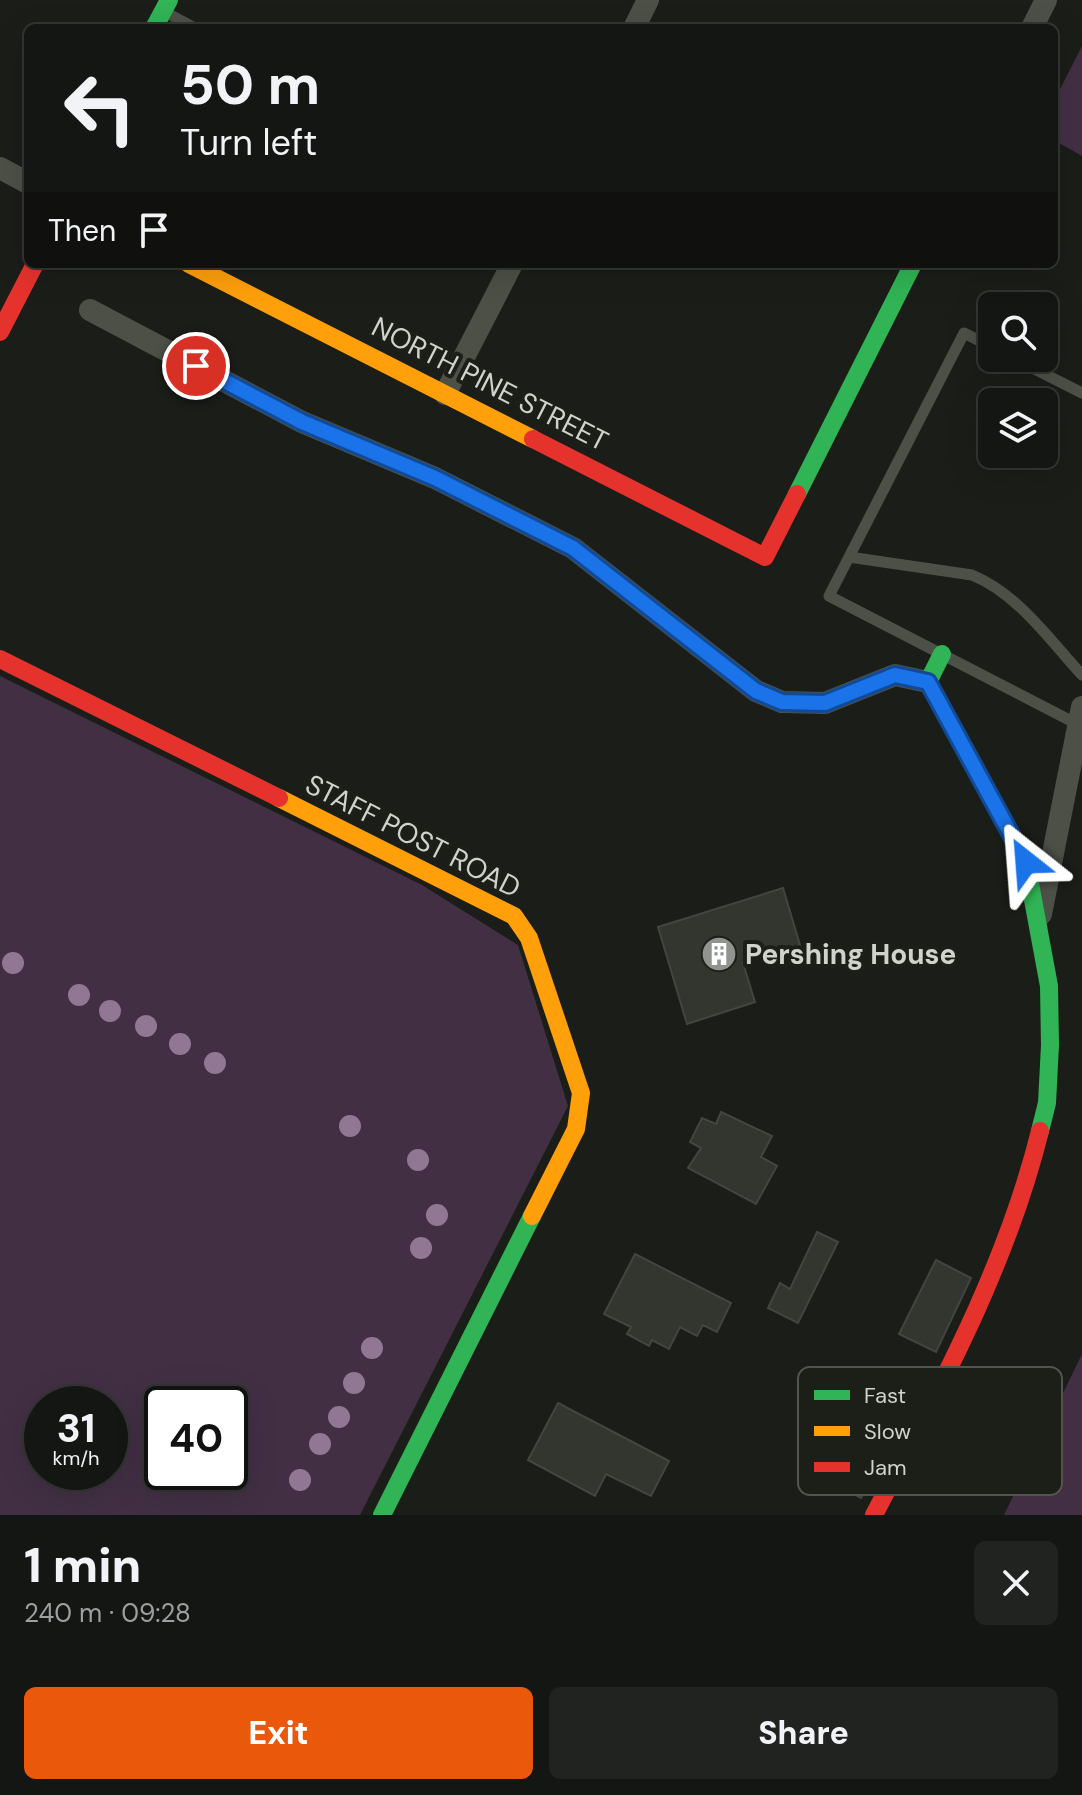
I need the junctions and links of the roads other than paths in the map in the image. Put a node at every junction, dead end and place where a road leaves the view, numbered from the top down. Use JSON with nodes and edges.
{"nodes":[{"id":1,"x":648,"y":0,"type":"edge"},
{"id":2,"x":1046,"y":0,"type":"edge"},
{"id":3,"x":162,"y":13,"type":"edge"},
{"id":4,"x":186,"y":24,"type":"edge"},
{"id":5,"x":636,"y":24,"type":"edge"},
{"id":6,"x":1034,"y":24,"type":"edge"},
{"id":7,"x":0,"y":168,"type":"edge"},
{"id":8,"x":24,"y":181,"type":"edge"},
{"id":9,"x":33,"y":268,"type":"edge"},
{"id":10,"x":197,"y":268,"type":"edge"},
{"id":11,"x":510,"y":268,"type":"edge"},
{"id":12,"x":911,"y":268,"type":"edge"},
{"id":13,"x":90,"y":310,"type":"dead end"},
{"id":14,"x":0,"y":332,"type":"edge"},
{"id":15,"x":978,"y":340,"type":"edge"},
{"id":16,"x":1041,"y":372,"type":"edge"},
{"id":17,"x":1082,"y":393,"type":"edge"},
{"id":18,"x":445,"y":394,"type":"junction"},
{"id":19,"x":849,"y":557,"type":"junction"},
{"id":20,"x":942,"y":654,"type":"junction"},
{"id":21,"x":0,"y":659,"type":"edge"},
{"id":22,"x":1082,"y":675,"type":"edge"},
{"id":23,"x":928,"y":682,"type":"junction"},
{"id":24,"x":1081,"y":720,"type":"edge"},
{"id":25,"x":1039,"y":923,"type":"junction"},
{"id":26,"x":947,"y":1367,"type":"edge"},
{"id":27,"x":884,"y":1495,"type":"edge"},
{"id":28,"x":382,"y":1515,"type":"edge"},
{"id":29,"x":874,"y":1515,"type":"edge"}],
"edges":[{"from":1,"to":5,"type":"street"},
{"from":2,"to":6,"type":"street"},
{"from":3,"to":4,"type":"lane"},
{"from":7,"to":8,"type":"street"},
{"from":9,"to":14,"type":"street"},
{"from":10,"to":18,"type":"street","name":"NORTH PINE STREET"},
{"from":11,"to":18,"type":"street"},
{"from":12,"to":18,"type":"street","name":"NORTH PINE STREET"},
{"from":13,"to":23,"type":"street"},
{"from":15,"to":19,"type":"lane"},
{"from":16,"to":17,"type":"lane"},
{"from":19,"to":20,"type":"lane"},
{"from":19,"to":22,"type":"lane"},
{"from":20,"to":23,"type":"street"},
{"from":20,"to":24,"type":"lane"},
{"from":21,"to":28,"type":"street","name":"STAFF POST ROAD"},
{"from":23,"to":25,"type":"street"},
{"from":24,"to":25,"type":"street"},
{"from":25,"to":26,"type":"street"},
{"from":27,"to":29,"type":"street"}]}
